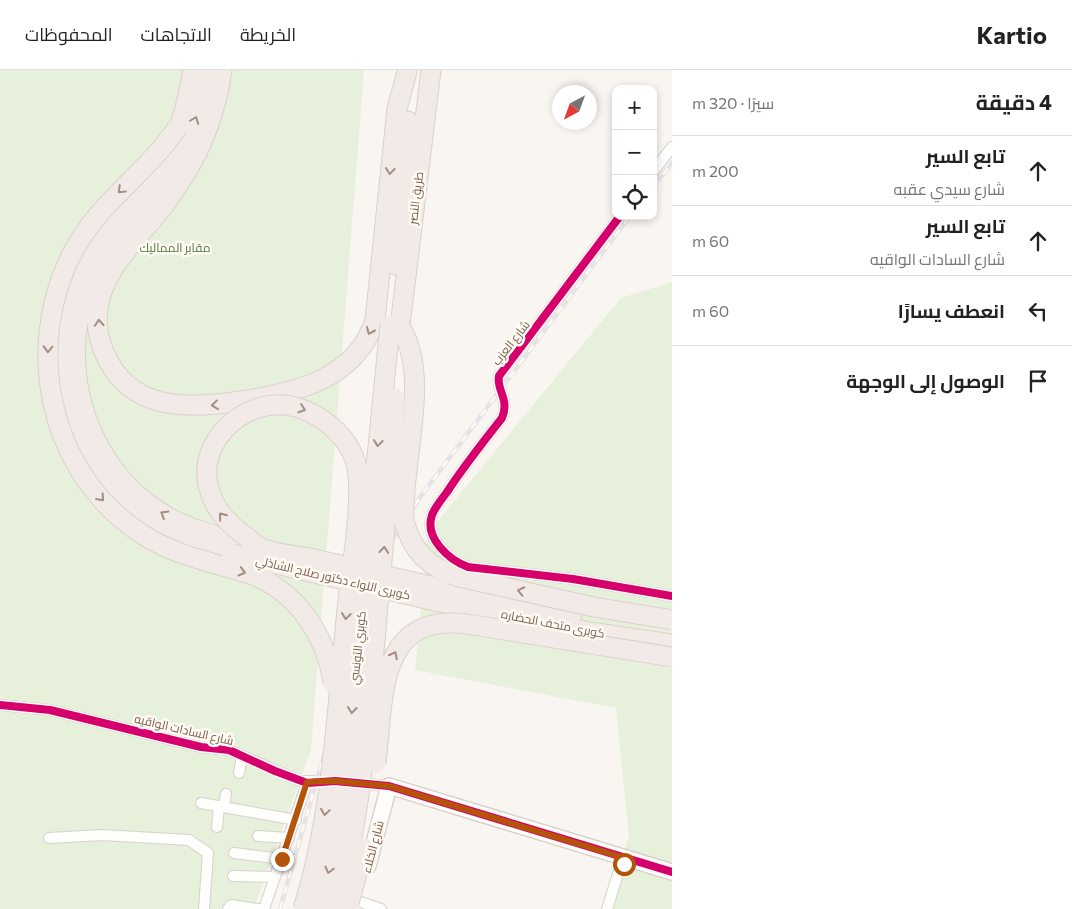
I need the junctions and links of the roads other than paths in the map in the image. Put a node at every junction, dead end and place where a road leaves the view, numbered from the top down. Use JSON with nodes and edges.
{"nodes":[{"id":1,"x":193,"y":70,"type":"edge"},
{"id":2,"x":208,"y":70,"type":"edge"},
{"id":3,"x":222,"y":70,"type":"edge"},
{"id":4,"x":431,"y":70,"type":"edge"},
{"id":5,"x":407,"y":71,"type":"edge"},
{"id":6,"x":177,"y":128,"type":"junction"},
{"id":7,"x":672,"y":147,"type":"edge"},
{"id":8,"x":657,"y":167,"type":"edge"},
{"id":9,"x":617,"y":220,"type":"edge"},
{"id":10,"x":395,"y":326,"type":"junction"},
{"id":11,"x":259,"y":547,"type":"junction"},
{"id":12,"x":437,"y":594,"type":"junction"},
{"id":13,"x":672,"y":596,"type":"edge"},
{"id":14,"x":672,"y":620,"type":"edge"},
{"id":15,"x":672,"y":632,"type":"edge"},
{"id":16,"x":672,"y":644,"type":"edge"},
{"id":17,"x":672,"y":657,"type":"edge"},
{"id":18,"x":0,"y":705,"type":"edge"},
{"id":19,"x":336,"y":712,"type":"junction"},
{"id":20,"x":242,"y":756,"type":"junction"},
{"id":21,"x":239,"y":773,"type":"dead end"},
{"id":22,"x":307,"y":782,"type":"junction"},
{"id":23,"x":389,"y":786,"type":"junction"},
{"id":24,"x":226,"y":794,"type":"dead end"},
{"id":25,"x":201,"y":803,"type":"dead end"},
{"id":26,"x":221,"y":806,"type":"junction"},
{"id":27,"x":296,"y":820,"type":"junction"},
{"id":28,"x":217,"y":827,"type":"dead end"},
{"id":29,"x":258,"y":836,"type":"dead end"},
{"id":30,"x":49,"y":838,"type":"dead end"},
{"id":31,"x":289,"y":838,"type":"junction"},
{"id":32,"x":234,"y":853,"type":"dead end"},
{"id":33,"x":282,"y":859,"type":"junction"},
{"id":34,"x":628,"y":859,"type":"junction"},
{"id":35,"x":672,"y":872,"type":"edge"},
{"id":36,"x":233,"y":876,"type":"dead end"},
{"id":37,"x":275,"y":877,"type":"junction"},
{"id":38,"x":354,"y":906,"type":"edge"},
{"id":39,"x":204,"y":909,"type":"edge"},
{"id":40,"x":228,"y":909,"type":"edge"},
{"id":41,"x":258,"y":909,"type":"edge"},
{"id":42,"x":264,"y":909,"type":"edge"},
{"id":43,"x":302,"y":909,"type":"edge"},
{"id":44,"x":317,"y":909,"type":"edge"},
{"id":45,"x":334,"y":909,"type":"edge"},
{"id":46,"x":381,"y":909,"type":"edge"},
{"id":47,"x":607,"y":909,"type":"edge"}],
"edges":[{"from":1,"to":6,"type":"highway","name":"كوبرى اللواء دكتور صلاح الشاذلي"},
{"from":11,"to":2,"type":"highway","name":"كوبرى اللواء دكتور صلاح الشاذلي","one_way":true},
{"from":5,"to":3,"type":"highway","one_way":true},
{"from":4,"to":10,"type":"highway","name":"طريق النصر"},
{"from":5,"to":10,"type":"highway","name":"طريق النصر"},
{"from":6,"to":12,"type":"highway","name":"كوبرى اللواء دكتور صلاح الشاذلي","bridge":true},
{"from":6,"to":19,"type":"highway","one_way":true,"bridge":true},
{"from":7,"to":8,"type":"street"},
{"from":9,"to":13,"type":"street","name":"شارع العزب"},
{"from":14,"to":10,"type":"highway","one_way":true,"bridge":true},
{"from":10,"to":44,"type":"highway","name":"كوبري التونسي","one_way":true,"bridge":true},
{"from":45,"to":10,"type":"highway","name":"كوبري التونسي","one_way":true,"bridge":true},
{"from":11,"to":12,"type":"highway","name":"كوبرى اللواء دكتور صلاح الشاذلي","bridge":true},
{"from":11,"to":19,"type":"highway","one_way":true,"bridge":true},
{"from":12,"to":15,"type":"highway","name":"كوبرى متحف الحضاره"},
{"from":12,"to":16,"type":"highway","name":"كوبرى متحف الحضاره"},
{"from":38,"to":17,"type":"highway","one_way":true,"bridge":true},
{"from":18,"to":20,"type":"street","name":"شارع السادات الواقيه"},
{"from":19,"to":43,"type":"highway","one_way":true,"bridge":true},
{"from":20,"to":21,"type":"street"},
{"from":20,"to":22,"type":"street","name":"شارع السادات الواقيه"},
{"from":22,"to":23,"type":"street","name":"شارع السادات الواقيه"},
{"from":22,"to":27,"type":"street"},
{"from":23,"to":34,"type":"street"},
{"from":23,"to":38,"type":"street","name":"شارع الخلاء"},
{"from":24,"to":26,"type":"street"},
{"from":25,"to":26,"type":"street"},
{"from":26,"to":27,"type":"street"},
{"from":26,"to":28,"type":"street"},
{"from":27,"to":31,"type":"street"},
{"from":29,"to":31,"type":"street"},
{"from":30,"to":39,"type":"street"},
{"from":31,"to":33,"type":"street"},
{"from":32,"to":33,"type":"street"},
{"from":33,"to":37,"type":"street"},
{"from":34,"to":35,"type":"street"},
{"from":34,"to":47,"type":"street"},
{"from":36,"to":37,"type":"street"},
{"from":37,"to":42,"type":"street"},
{"from":38,"to":46,"type":"street"},
{"from":40,"to":41,"type":"street"}]}
